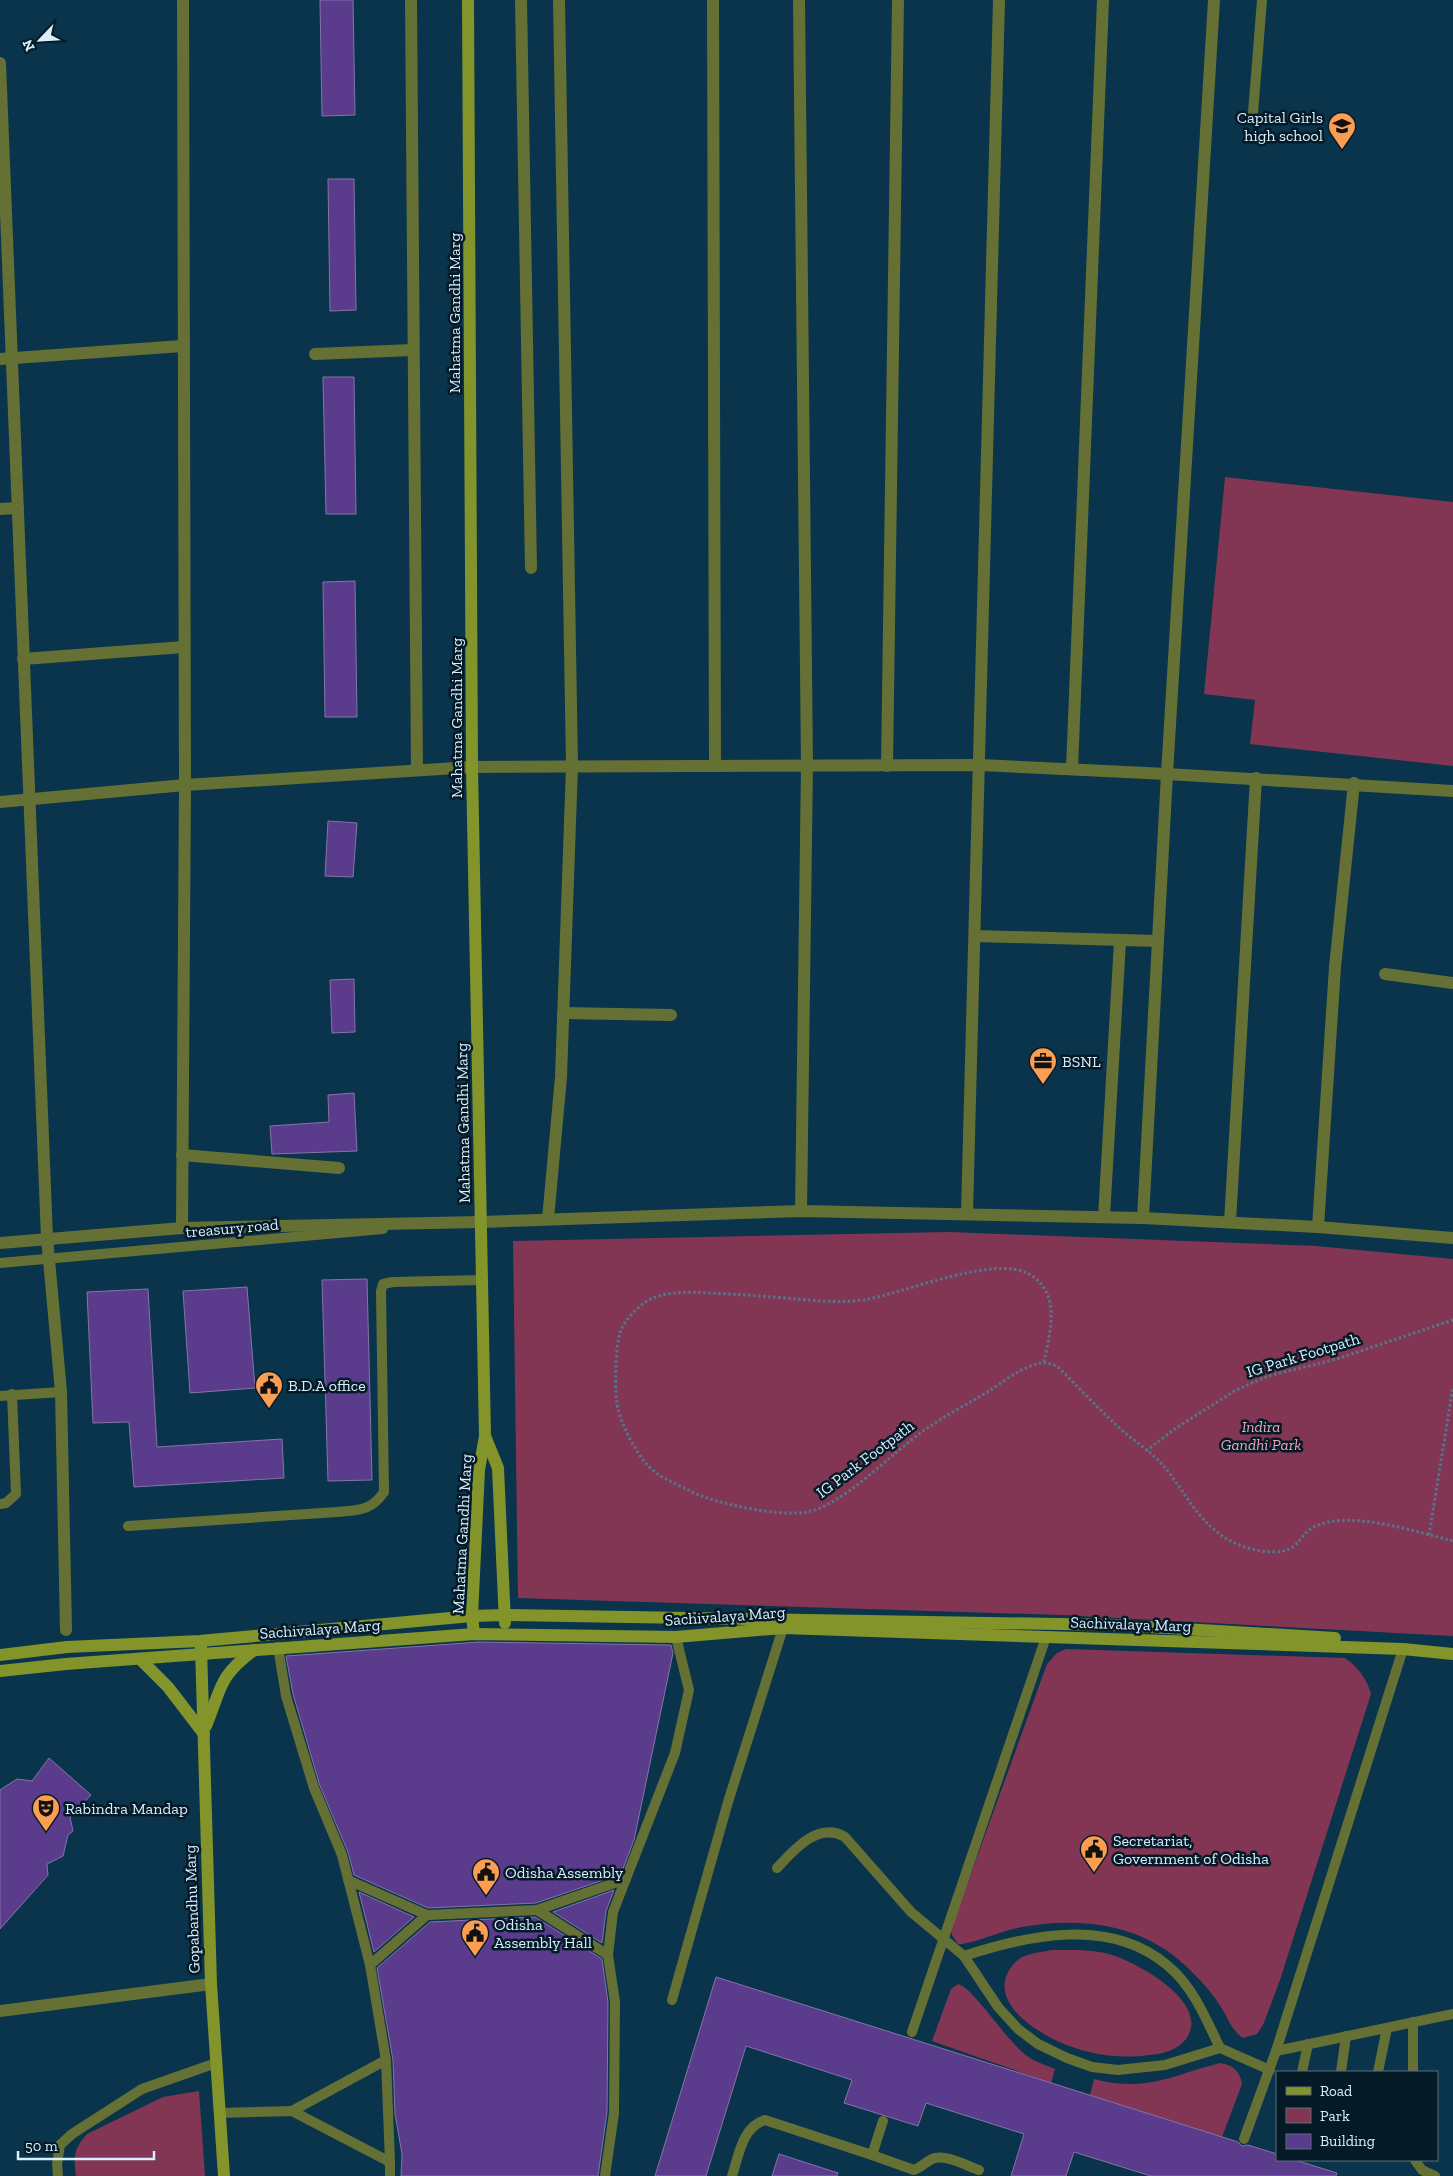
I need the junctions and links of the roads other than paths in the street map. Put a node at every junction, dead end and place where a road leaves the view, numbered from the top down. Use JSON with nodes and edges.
{"nodes":[{"id":1,"x":182,"y":0,"type":"edge"},
{"id":2,"x":411,"y":0,"type":"edge"},
{"id":3,"x":468,"y":0,"type":"edge"},
{"id":4,"x":521,"y":0,"type":"edge"},
{"id":5,"x":559,"y":0,"type":"edge"},
{"id":6,"x":713,"y":0,"type":"edge"},
{"id":7,"x":798,"y":0,"type":"edge"},
{"id":8,"x":898,"y":0,"type":"edge"},
{"id":9,"x":999,"y":0,"type":"edge"},
{"id":10,"x":1103,"y":0,"type":"edge"},
{"id":11,"x":1214,"y":0,"type":"edge"},
{"id":12,"x":1262,"y":0,"type":"edge"},
{"id":13,"x":0,"y":63,"type":"edge"},
{"id":14,"x":1253,"y":113,"type":"dead end"},
{"id":15,"x":3,"y":193,"type":"edge"},
{"id":16,"x":182,"y":346,"type":"junction"},
{"id":17,"x":413,"y":350,"type":"junction"},
{"id":18,"x":315,"y":354,"type":"dead end"},
{"id":19,"x":6,"y":359,"type":"edge"},
{"id":20,"x":18,"y":508,"type":"junction"},
{"id":21,"x":0,"y":509,"type":"edge"},
{"id":22,"x":531,"y":568,"type":"dead end"},
{"id":23,"x":184,"y":647,"type":"junction"},
{"id":24,"x":23,"y":659,"type":"junction"},
{"id":25,"x":715,"y":765,"type":"junction"},
{"id":26,"x":807,"y":765,"type":"junction"},
{"id":27,"x":980,"y":765,"type":"junction"},
{"id":28,"x":572,"y":766,"type":"junction"},
{"id":29,"x":887,"y":766,"type":"junction"},
{"id":30,"x":472,"y":767,"type":"junction"},
{"id":31,"x":1072,"y":769,"type":"junction"},
{"id":32,"x":417,"y":770,"type":"junction"},
{"id":33,"x":1167,"y":774,"type":"junction"},
{"id":34,"x":1256,"y":778,"type":"junction"},
{"id":35,"x":1354,"y":783,"type":"junction"},
{"id":36,"x":185,"y":785,"type":"junction"},
{"id":37,"x":1453,"y":791,"type":"edge"},
{"id":38,"x":29,"y":799,"type":"junction"},
{"id":39,"x":0,"y":802,"type":"edge"},
{"id":40,"x":975,"y":936,"type":"junction"},
{"id":41,"x":1120,"y":941,"type":"junction"},
{"id":42,"x":1158,"y":941,"type":"junction"},
{"id":43,"x":1385,"y":974,"type":"dead end"},
{"id":44,"x":1453,"y":983,"type":"edge"},
{"id":45,"x":563,"y":1013,"type":"junction"},
{"id":46,"x":671,"y":1014,"type":"dead end"},
{"id":47,"x":182,"y":1155,"type":"junction"},
{"id":48,"x":340,"y":1168,"type":"dead end"},
{"id":49,"x":800,"y":1211,"type":"junction"},
{"id":50,"x":967,"y":1213,"type":"junction"},
{"id":51,"x":1104,"y":1217,"type":"junction"},
{"id":52,"x":1142,"y":1218,"type":"junction"},
{"id":53,"x":548,"y":1220,"type":"junction"},
{"id":54,"x":466,"y":1222,"type":"junction"},
{"id":55,"x":481,"y":1222,"type":"junction"},
{"id":56,"x":1230,"y":1222,"type":"junction"},
{"id":57,"x":1318,"y":1227,"type":"junction"},
{"id":58,"x":182,"y":1228,"type":"junction"},
{"id":59,"x":47,"y":1238,"type":"junction"},
{"id":60,"x":1453,"y":1238,"type":"edge"},
{"id":61,"x":0,"y":1244,"type":"edge"},
{"id":62,"x":49,"y":1259,"type":"junction"},
{"id":63,"x":0,"y":1263,"type":"edge"},
{"id":64,"x":482,"y":1280,"type":"junction"},
{"id":65,"x":61,"y":1392,"type":"junction"},
{"id":66,"x":12,"y":1394,"type":"junction"},
{"id":67,"x":0,"y":1396,"type":"edge"},
{"id":68,"x":485,"y":1436,"type":"junction"},
{"id":69,"x":0,"y":1504,"type":"edge"},
{"id":70,"x":128,"y":1526,"type":"dead end"},
{"id":71,"x":505,"y":1615,"type":"junction"},
{"id":72,"x":472,"y":1616,"type":"junction"},
{"id":73,"x":783,"y":1628,"type":"junction"},
{"id":74,"x":66,"y":1630,"type":"dead end"},
{"id":75,"x":474,"y":1634,"type":"junction"},
{"id":76,"x":506,"y":1634,"type":"junction"},
{"id":77,"x":676,"y":1637,"type":"junction"},
{"id":78,"x":1046,"y":1637,"type":"junction"},
{"id":79,"x":200,"y":1641,"type":"junction"},
{"id":80,"x":1453,"y":1646,"type":"edge"},
{"id":81,"x":278,"y":1648,"type":"junction"},
{"id":82,"x":1403,"y":1649,"type":"junction"},
{"id":83,"x":254,"y":1650,"type":"junction"},
{"id":84,"x":0,"y":1654,"type":"edge"},
{"id":85,"x":1453,"y":1654,"type":"edge"},
{"id":86,"x":202,"y":1655,"type":"junction"},
{"id":87,"x":140,"y":1659,"type":"junction"},
{"id":88,"x":0,"y":1670,"type":"edge"},
{"id":89,"x":204,"y":1734,"type":"junction"},
{"id":90,"x":777,"y":1868,"type":"dead end"},
{"id":91,"x":626,"y":1879,"type":"junction"},
{"id":92,"x":348,"y":1880,"type":"junction"},
{"id":93,"x":537,"y":1910,"type":"junction"},
{"id":94,"x":427,"y":1915,"type":"junction"},
{"id":95,"x":944,"y":1938,"type":"junction"},
{"id":96,"x":608,"y":1955,"type":"junction"},
{"id":97,"x":964,"y":1956,"type":"junction"},
{"id":98,"x":370,"y":1965,"type":"junction"},
{"id":99,"x":211,"y":1984,"type":"junction"},
{"id":100,"x":672,"y":2000,"type":"dead end"},
{"id":101,"x":0,"y":2011,"type":"edge"},
{"id":102,"x":1453,"y":2014,"type":"edge"},
{"id":103,"x":1413,"y":2022,"type":"junction"},
{"id":104,"x":1387,"y":2028,"type":"junction"},
{"id":105,"x":912,"y":2032,"type":"dead end"},
{"id":106,"x":1346,"y":2036,"type":"junction"},
{"id":107,"x":1308,"y":2044,"type":"junction"},
{"id":108,"x":1220,"y":2048,"type":"junction"},
{"id":109,"x":1276,"y":2051,"type":"junction"},
{"id":110,"x":386,"y":2060,"type":"junction"},
{"id":111,"x":216,"y":2063,"type":"junction"},
{"id":112,"x":1270,"y":2070,"type":"junction"},
{"id":113,"x":1302,"y":2071,"type":"edge"},
{"id":114,"x":1340,"y":2071,"type":"edge"},
{"id":115,"x":1378,"y":2071,"type":"edge"},
{"id":116,"x":1413,"y":2071,"type":"edge"},
{"id":117,"x":292,"y":2111,"type":"junction"},
{"id":118,"x":220,"y":2113,"type":"junction"},
{"id":119,"x":883,"y":2121,"type":"dead end"},
{"id":120,"x":1244,"y":2139,"type":"dead end"},
{"id":121,"x":872,"y":2155,"type":"junction"},
{"id":122,"x":1416,"y":2161,"type":"edge"},
{"id":123,"x":390,"y":2162,"type":"junction"},
{"id":124,"x":979,"y":2170,"type":"dead end"},
{"id":125,"x":58,"y":2176,"type":"edge"},
{"id":126,"x":224,"y":2176,"type":"edge"},
{"id":127,"x":390,"y":2176,"type":"edge"},
{"id":128,"x":605,"y":2176,"type":"edge"},
{"id":129,"x":732,"y":2176,"type":"edge"},
{"id":130,"x":1435,"y":2176,"type":"edge"}],
"edges":[{"from":1,"to":16,"type":"street"},
{"from":2,"to":17,"type":"street"},
{"from":3,"to":30,"type":"street","name":"Mahatma Gandhi Marg"},
{"from":4,"to":22,"type":"street"},
{"from":5,"to":28,"type":"street"},
{"from":6,"to":25,"type":"street"},
{"from":7,"to":26,"type":"street"},
{"from":8,"to":29,"type":"street"},
{"from":9,"to":27,"type":"street"},
{"from":10,"to":31,"type":"street"},
{"from":11,"to":33,"type":"street"},
{"from":12,"to":14,"type":"lane"},
{"from":13,"to":15,"type":"street"},
{"from":15,"to":19,"type":"street"},
{"from":16,"to":19,"type":"street"},
{"from":16,"to":23,"type":"street"},
{"from":17,"to":18,"type":"street"},
{"from":17,"to":32,"type":"street"},
{"from":19,"to":20,"type":"street"},
{"from":20,"to":21,"type":"street"},
{"from":20,"to":24,"type":"street"},
{"from":23,"to":24,"type":"street"},
{"from":23,"to":36,"type":"street"},
{"from":24,"to":38,"type":"street"},
{"from":25,"to":26,"type":"street"},
{"from":25,"to":28,"type":"street"},
{"from":26,"to":29,"type":"street"},
{"from":26,"to":49,"type":"street"},
{"from":27,"to":29,"type":"street"},
{"from":27,"to":31,"type":"street"},
{"from":27,"to":40,"type":"street"},
{"from":28,"to":30,"type":"street"},
{"from":28,"to":45,"type":"street"},
{"from":30,"to":32,"type":"street"},
{"from":30,"to":55,"type":"street","name":"Mahatma Gandhi Marg"},
{"from":31,"to":33,"type":"street"},
{"from":32,"to":36,"type":"street"},
{"from":33,"to":34,"type":"street"},
{"from":33,"to":42,"type":"street"},
{"from":34,"to":35,"type":"street"},
{"from":34,"to":56,"type":"street"},
{"from":35,"to":37,"type":"street"},
{"from":35,"to":57,"type":"street"},
{"from":36,"to":38,"type":"street"},
{"from":36,"to":47,"type":"street"},
{"from":38,"to":39,"type":"street"},
{"from":38,"to":59,"type":"street"},
{"from":40,"to":41,"type":"street"},
{"from":40,"to":50,"type":"street"},
{"from":41,"to":42,"type":"street"},
{"from":41,"to":51,"type":"street"},
{"from":42,"to":52,"type":"street"},
{"from":43,"to":44,"type":"street"},
{"from":45,"to":46,"type":"street"},
{"from":45,"to":53,"type":"street"},
{"from":47,"to":48,"type":"street"},
{"from":47,"to":58,"type":"street"},
{"from":49,"to":50,"type":"street"},
{"from":49,"to":53,"type":"street"},
{"from":50,"to":51,"type":"street"},
{"from":51,"to":52,"type":"street"},
{"from":52,"to":56,"type":"street"},
{"from":53,"to":55,"type":"street"},
{"from":54,"to":55,"type":"street"},
{"from":54,"to":58,"type":"street"},
{"from":54,"to":62,"type":"lane","name":"treasury road"},
{"from":55,"to":64,"type":"street","name":"Mahatma Gandhi Marg"},
{"from":56,"to":57,"type":"street"},
{"from":57,"to":60,"type":"street"},
{"from":58,"to":59,"type":"street"},
{"from":59,"to":61,"type":"street"},
{"from":59,"to":62,"type":"street"},
{"from":62,"to":63,"type":"lane","name":"treasury road"},
{"from":62,"to":65,"type":"street"},
{"from":64,"to":68,"type":"street","name":"Mahatma Gandhi Marg"},
{"from":64,"to":70,"type":"lane"},
{"from":65,"to":66,"type":"lane"},
{"from":65,"to":74,"type":"street"},
{"from":66,"to":67,"type":"lane"},
{"from":66,"to":69,"type":"lane"},
{"from":68,"to":71,"type":"street","name":"Mahatma Gandhi Marg"},
{"from":68,"to":72,"type":"street","name":"Mahatma Gandhi Marg"},
{"from":71,"to":72,"type":"street","name":"Sachivalaya Marg"},
{"from":71,"to":76,"type":"street","name":"Mahatma Gandhi Marg"},
{"from":71,"to":80,"type":"street","name":"Sachivalaya Marg"},
{"from":72,"to":75,"type":"street","name":"Mahatma Gandhi Marg"},
{"from":72,"to":79,"type":"street","name":"Sachivalaya Marg"},
{"from":73,"to":77,"type":"street","name":"Sachivalaya Marg"},
{"from":73,"to":78,"type":"street","name":"Sachivalaya Marg"},
{"from":73,"to":100,"type":"lane"},
{"from":75,"to":76,"type":"street","name":"Sachivalaya Marg"},
{"from":75,"to":81,"type":"street","name":"Sachivalaya Marg"},
{"from":76,"to":77,"type":"street","name":"Sachivalaya Marg"},
{"from":77,"to":91,"type":"lane"},
{"from":78,"to":82,"type":"street","name":"Sachivalaya Marg"},
{"from":78,"to":95,"type":"lane"},
{"from":79,"to":84,"type":"street","name":"Sachivalaya Marg"},
{"from":79,"to":86,"type":"street","name":"Gopabandhu Marg"},
{"from":81,"to":83,"type":"street","name":"Sachivalaya Marg"},
{"from":81,"to":92,"type":"lane"},
{"from":82,"to":85,"type":"street","name":"Sachivalaya Marg"},
{"from":82,"to":109,"type":"lane"},
{"from":83,"to":86,"type":"street","name":"Sachivalaya Marg"},
{"from":83,"to":89,"type":"street"},
{"from":86,"to":87,"type":"street","name":"Sachivalaya Marg"},
{"from":86,"to":89,"type":"street","name":"Gopabandhu Marg"},
{"from":87,"to":88,"type":"street","name":"Sachivalaya Marg"},
{"from":87,"to":89,"type":"street"},
{"from":89,"to":99,"type":"street","name":"Gopabandhu Marg"},
{"from":90,"to":95,"type":"lane"},
{"from":91,"to":93,"type":"lane"},
{"from":91,"to":96,"type":"lane"},
{"from":92,"to":94,"type":"lane"},
{"from":92,"to":98,"type":"lane"},
{"from":93,"to":94,"type":"lane"},
{"from":93,"to":96,"type":"lane"},
{"from":94,"to":98,"type":"lane"},
{"from":95,"to":97,"type":"lane"},
{"from":95,"to":105,"type":"lane"},
{"from":96,"to":128,"type":"lane"},
{"from":97,"to":108,"type":"lane"},
{"from":97,"to":108,"type":"lane"},
{"from":98,"to":110,"type":"lane"},
{"from":99,"to":101,"type":"street"},
{"from":99,"to":111,"type":"street","name":"Gopabandhu Marg"},
{"from":102,"to":103,"type":"lane"},
{"from":103,"to":104,"type":"lane"},
{"from":103,"to":116,"type":"lane"},
{"from":104,"to":106,"type":"lane"},
{"from":104,"to":115,"type":"lane"},
{"from":106,"to":107,"type":"lane"},
{"from":106,"to":114,"type":"lane"},
{"from":107,"to":109,"type":"lane"},
{"from":107,"to":113,"type":"lane"},
{"from":108,"to":112,"type":"lane"},
{"from":109,"to":112,"type":"lane"},
{"from":110,"to":117,"type":"lane"},
{"from":110,"to":123,"type":"lane"},
{"from":111,"to":118,"type":"street","name":"Gopabandhu Marg"},
{"from":111,"to":125,"type":"lane"},
{"from":112,"to":120,"type":"lane"},
{"from":117,"to":118,"type":"lane"},
{"from":117,"to":123,"type":"lane"},
{"from":118,"to":126,"type":"street","name":"Gopabandhu Marg"},
{"from":119,"to":121,"type":"lane"},
{"from":121,"to":124,"type":"lane"},
{"from":121,"to":129,"type":"lane"},
{"from":122,"to":130,"type":"lane"},
{"from":123,"to":127,"type":"lane"}]}
